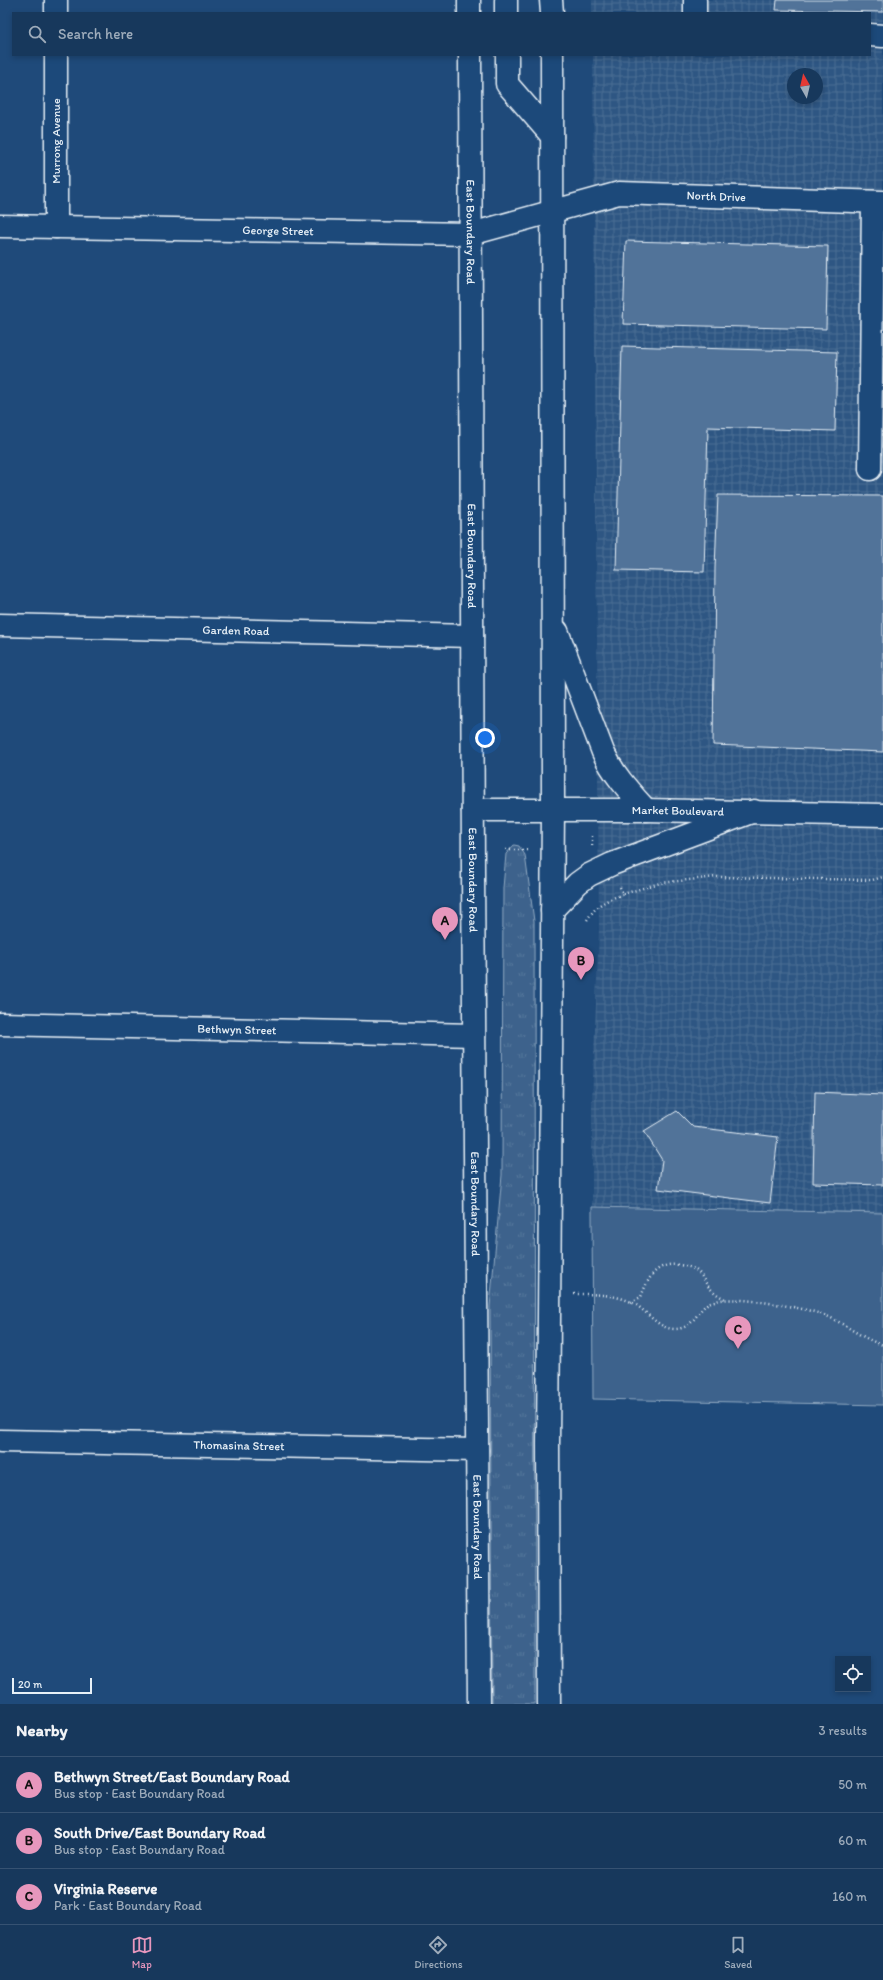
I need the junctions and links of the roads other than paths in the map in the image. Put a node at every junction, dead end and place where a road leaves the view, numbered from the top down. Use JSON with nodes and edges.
{"nodes":[{"id":1,"x":56,"y":0,"type":"edge"},
{"id":2,"x":469,"y":0,"type":"edge"},
{"id":3,"x":506,"y":0,"type":"edge"},
{"id":4,"x":552,"y":0,"type":"edge"},
{"id":5,"x":695,"y":0,"type":"edge"},
{"id":6,"x":56,"y":12,"type":"edge"},
{"id":7,"x":470,"y":12,"type":"edge"},
{"id":8,"x":506,"y":12,"type":"edge"},
{"id":9,"x":552,"y":12,"type":"edge"},
{"id":10,"x":694,"y":12,"type":"edge"},
{"id":11,"x":871,"y":35,"type":"edge"},
{"id":12,"x":883,"y":36,"type":"edge"},
{"id":13,"x":56,"y":56,"type":"edge"},
{"id":14,"x":470,"y":56,"type":"edge"},
{"id":15,"x":507,"y":56,"type":"edge"},
{"id":16,"x":552,"y":56,"type":"edge"},
{"id":17,"x":552,"y":136,"type":"junction"},
{"id":18,"x":878,"y":202,"type":"edge"},
{"id":19,"x":553,"y":211,"type":"junction"},
{"id":20,"x":0,"y":226,"type":"edge"},
{"id":21,"x":56,"y":227,"type":"junction"},
{"id":22,"x":471,"y":234,"type":"junction"},
{"id":23,"x":870,"y":469,"type":"dead end"},
{"id":24,"x":553,"y":619,"type":"junction"},
{"id":25,"x":0,"y":625,"type":"edge"},
{"id":26,"x":472,"y":636,"type":"junction"},
{"id":27,"x":553,"y":809,"type":"junction"},
{"id":28,"x":473,"y":810,"type":"junction"},
{"id":29,"x":646,"y":810,"type":"junction"},
{"id":30,"x":754,"y":811,"type":"junction"},
{"id":31,"x":883,"y":815,"type":"edge"},
{"id":32,"x":552,"y":910,"type":"junction"},
{"id":33,"x":0,"y":1024,"type":"edge"},
{"id":34,"x":474,"y":1035,"type":"junction"},
{"id":35,"x":0,"y":1441,"type":"edge"},
{"id":36,"x":477,"y":1450,"type":"junction"},
{"id":37,"x":479,"y":1704,"type":"edge"},
{"id":38,"x":549,"y":1704,"type":"edge"}],
"edges":[{"from":1,"to":6,"type":"main road"},
{"from":2,"to":7,"type":"main road"},
{"from":3,"to":8,"type":"main road"},
{"from":4,"to":9,"type":"main road"},
{"from":5,"to":10,"type":"main road"},
{"from":11,"to":12,"type":"main road"},
{"from":13,"to":21,"type":"main road","name":"Murrong Avenue"},
{"from":14,"to":22,"type":"main road","name":"East Boundary Road"},
{"from":15,"to":17,"type":"main road"},
{"from":16,"to":17,"type":"main road"},
{"from":17,"to":19,"type":"main road"},
{"from":18,"to":19,"type":"main road","name":"North Drive"},
{"from":18,"to":23,"type":"main road"},
{"from":19,"to":22,"type":"main road","name":"George Street"},
{"from":19,"to":24,"type":"main road"},
{"from":20,"to":21,"type":"main road","name":"George Street"},
{"from":21,"to":22,"type":"main road","name":"George Street"},
{"from":22,"to":26,"type":"main road","name":"East Boundary Road"},
{"from":24,"to":27,"type":"main road"},
{"from":24,"to":29,"type":"main road"},
{"from":25,"to":26,"type":"main road","name":"Garden Road"},
{"from":26,"to":28,"type":"main road","name":"East Boundary Road"},
{"from":27,"to":28,"type":"main road","name":"Market Boulevard"},
{"from":27,"to":29,"type":"main road","name":"Market Boulevard"},
{"from":27,"to":32,"type":"main road"},
{"from":28,"to":34,"type":"main road","name":"East Boundary Road"},
{"from":29,"to":30,"type":"main road","name":"Market Boulevard"},
{"from":30,"to":31,"type":"main road","name":"Market Boulevard"},
{"from":30,"to":32,"type":"main road"},
{"from":32,"to":38,"type":"main road"},
{"from":33,"to":34,"type":"main road","name":"Bethwyn Street"},
{"from":34,"to":36,"type":"main road","name":"East Boundary Road"},
{"from":35,"to":36,"type":"main road","name":"Thomasina Street"},
{"from":36,"to":37,"type":"main road","name":"East Boundary Road"}]}
